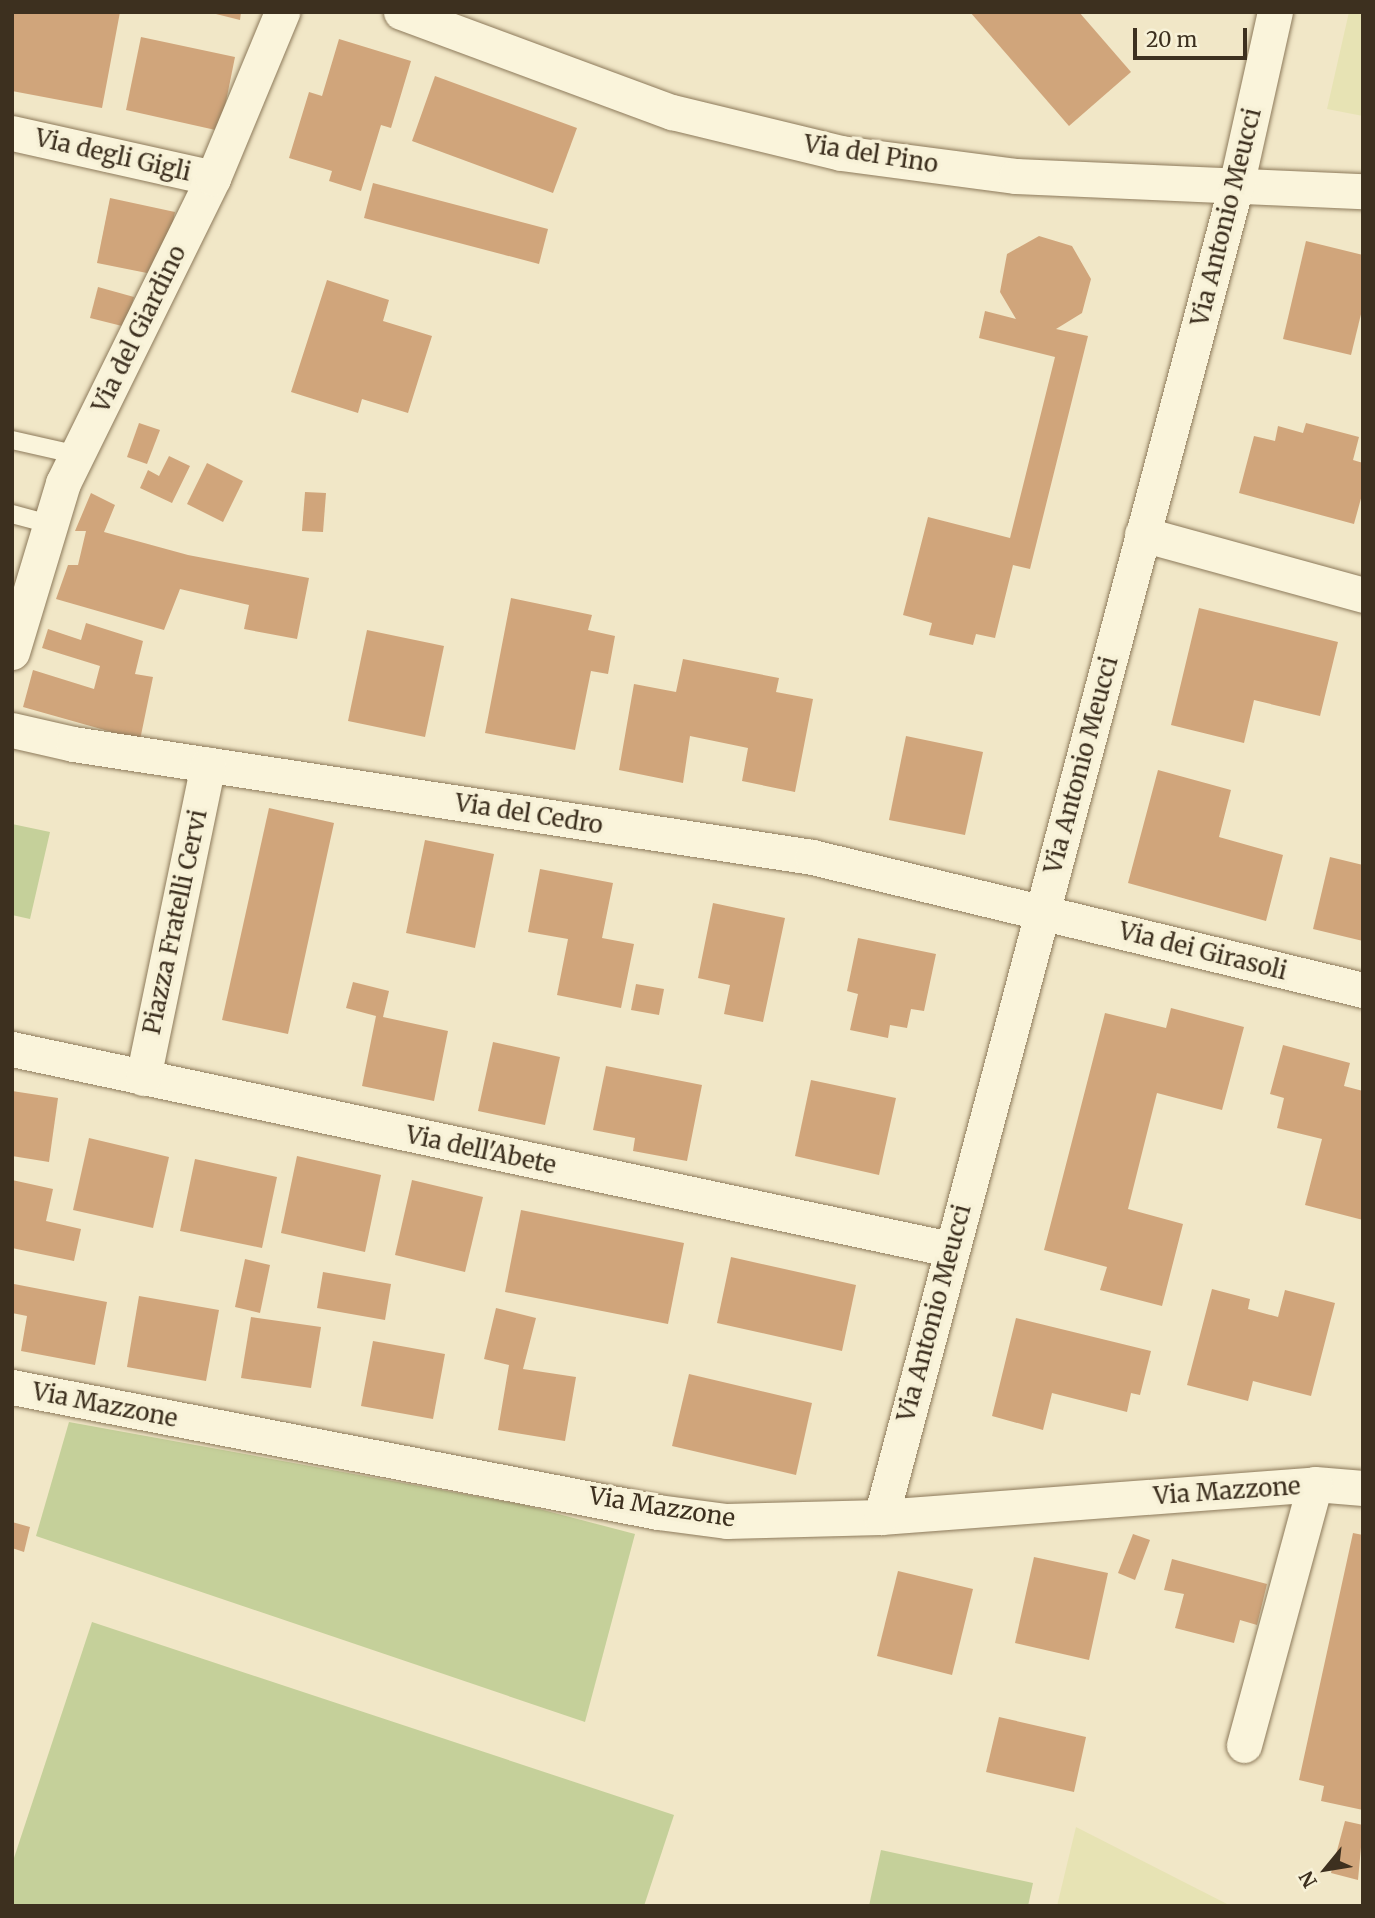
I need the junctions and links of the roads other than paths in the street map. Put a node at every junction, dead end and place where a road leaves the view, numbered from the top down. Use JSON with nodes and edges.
{"nodes":[{"id":1,"x":282,"y":12,"type":"edge"},
{"id":2,"x":401,"y":12,"type":"edge"},
{"id":3,"x":1275,"y":12,"type":"edge"},
{"id":4,"x":12,"y":133,"type":"edge"},
{"id":5,"x":213,"y":178,"type":"junction"},
{"id":6,"x":1236,"y":186,"type":"junction"},
{"id":7,"x":1363,"y":191,"type":"edge"},
{"id":8,"x":12,"y":440,"type":"edge"},
{"id":9,"x":78,"y":455,"type":"junction"},
{"id":10,"x":12,"y":514,"type":"edge"},
{"id":11,"x":50,"y":524,"type":"junction"},
{"id":12,"x":1142,"y":534,"type":"junction"},
{"id":13,"x":1363,"y":595,"type":"edge"},
{"id":14,"x":12,"y":652,"type":"edge"},
{"id":15,"x":12,"y":730,"type":"edge"},
{"id":16,"x":208,"y":765,"type":"junction"},
{"id":17,"x":1042,"y":913,"type":"junction"},
{"id":18,"x":1363,"y":990,"type":"edge"},
{"id":19,"x":12,"y":1049,"type":"edge"},
{"id":20,"x":143,"y":1078,"type":"junction"},
{"id":21,"x":950,"y":1249,"type":"junction"},
{"id":22,"x":12,"y":1387,"type":"edge"},
{"id":23,"x":1315,"y":1484,"type":"junction"},
{"id":24,"x":1363,"y":1488,"type":"edge"},
{"id":25,"x":881,"y":1517,"type":"junction"},
{"id":26,"x":1244,"y":1745,"type":"dead end"}],
"edges":[{"from":1,"to":5,"type":"street","name":"Via del Giardino"},
{"from":2,"to":6,"type":"street","name":"Via del Pino"},
{"from":3,"to":6,"type":"street","name":"Via Antonio Meucci"},
{"from":4,"to":5,"type":"street","name":"Via degli Gigli"},
{"from":5,"to":9,"type":"street","name":"Via del Giardino"},
{"from":6,"to":7,"type":"street","name":"Via del Pino"},
{"from":6,"to":12,"type":"street","name":"Via Antonio Meucci"},
{"from":8,"to":9,"type":"lane"},
{"from":9,"to":11,"type":"street","name":"Via del Giardino"},
{"from":10,"to":11,"type":"lane"},
{"from":11,"to":14,"type":"street","name":"Via del Giardino"},
{"from":12,"to":13,"type":"street"},
{"from":12,"to":17,"type":"street","name":"Via Antonio Meucci"},
{"from":15,"to":16,"type":"street","name":"Via del Cedro"},
{"from":16,"to":17,"type":"street","name":"Via del Cedro"},
{"from":16,"to":20,"type":"street","name":"Piazza Fratelli Cervi"},
{"from":17,"to":18,"type":"street","name":"Via dei Girasoli"},
{"from":17,"to":21,"type":"street","name":"Via Antonio Meucci"},
{"from":19,"to":20,"type":"street","name":"Via dell'Abete"},
{"from":20,"to":21,"type":"street","name":"Via dell'Abete"},
{"from":21,"to":25,"type":"street","name":"Via Antonio Meucci"},
{"from":22,"to":25,"type":"street","name":"Via Mazzone"},
{"from":23,"to":24,"type":"street","name":"Via Mazzone"},
{"from":23,"to":25,"type":"street","name":"Via Mazzone"},
{"from":23,"to":26,"type":"street"}]}
